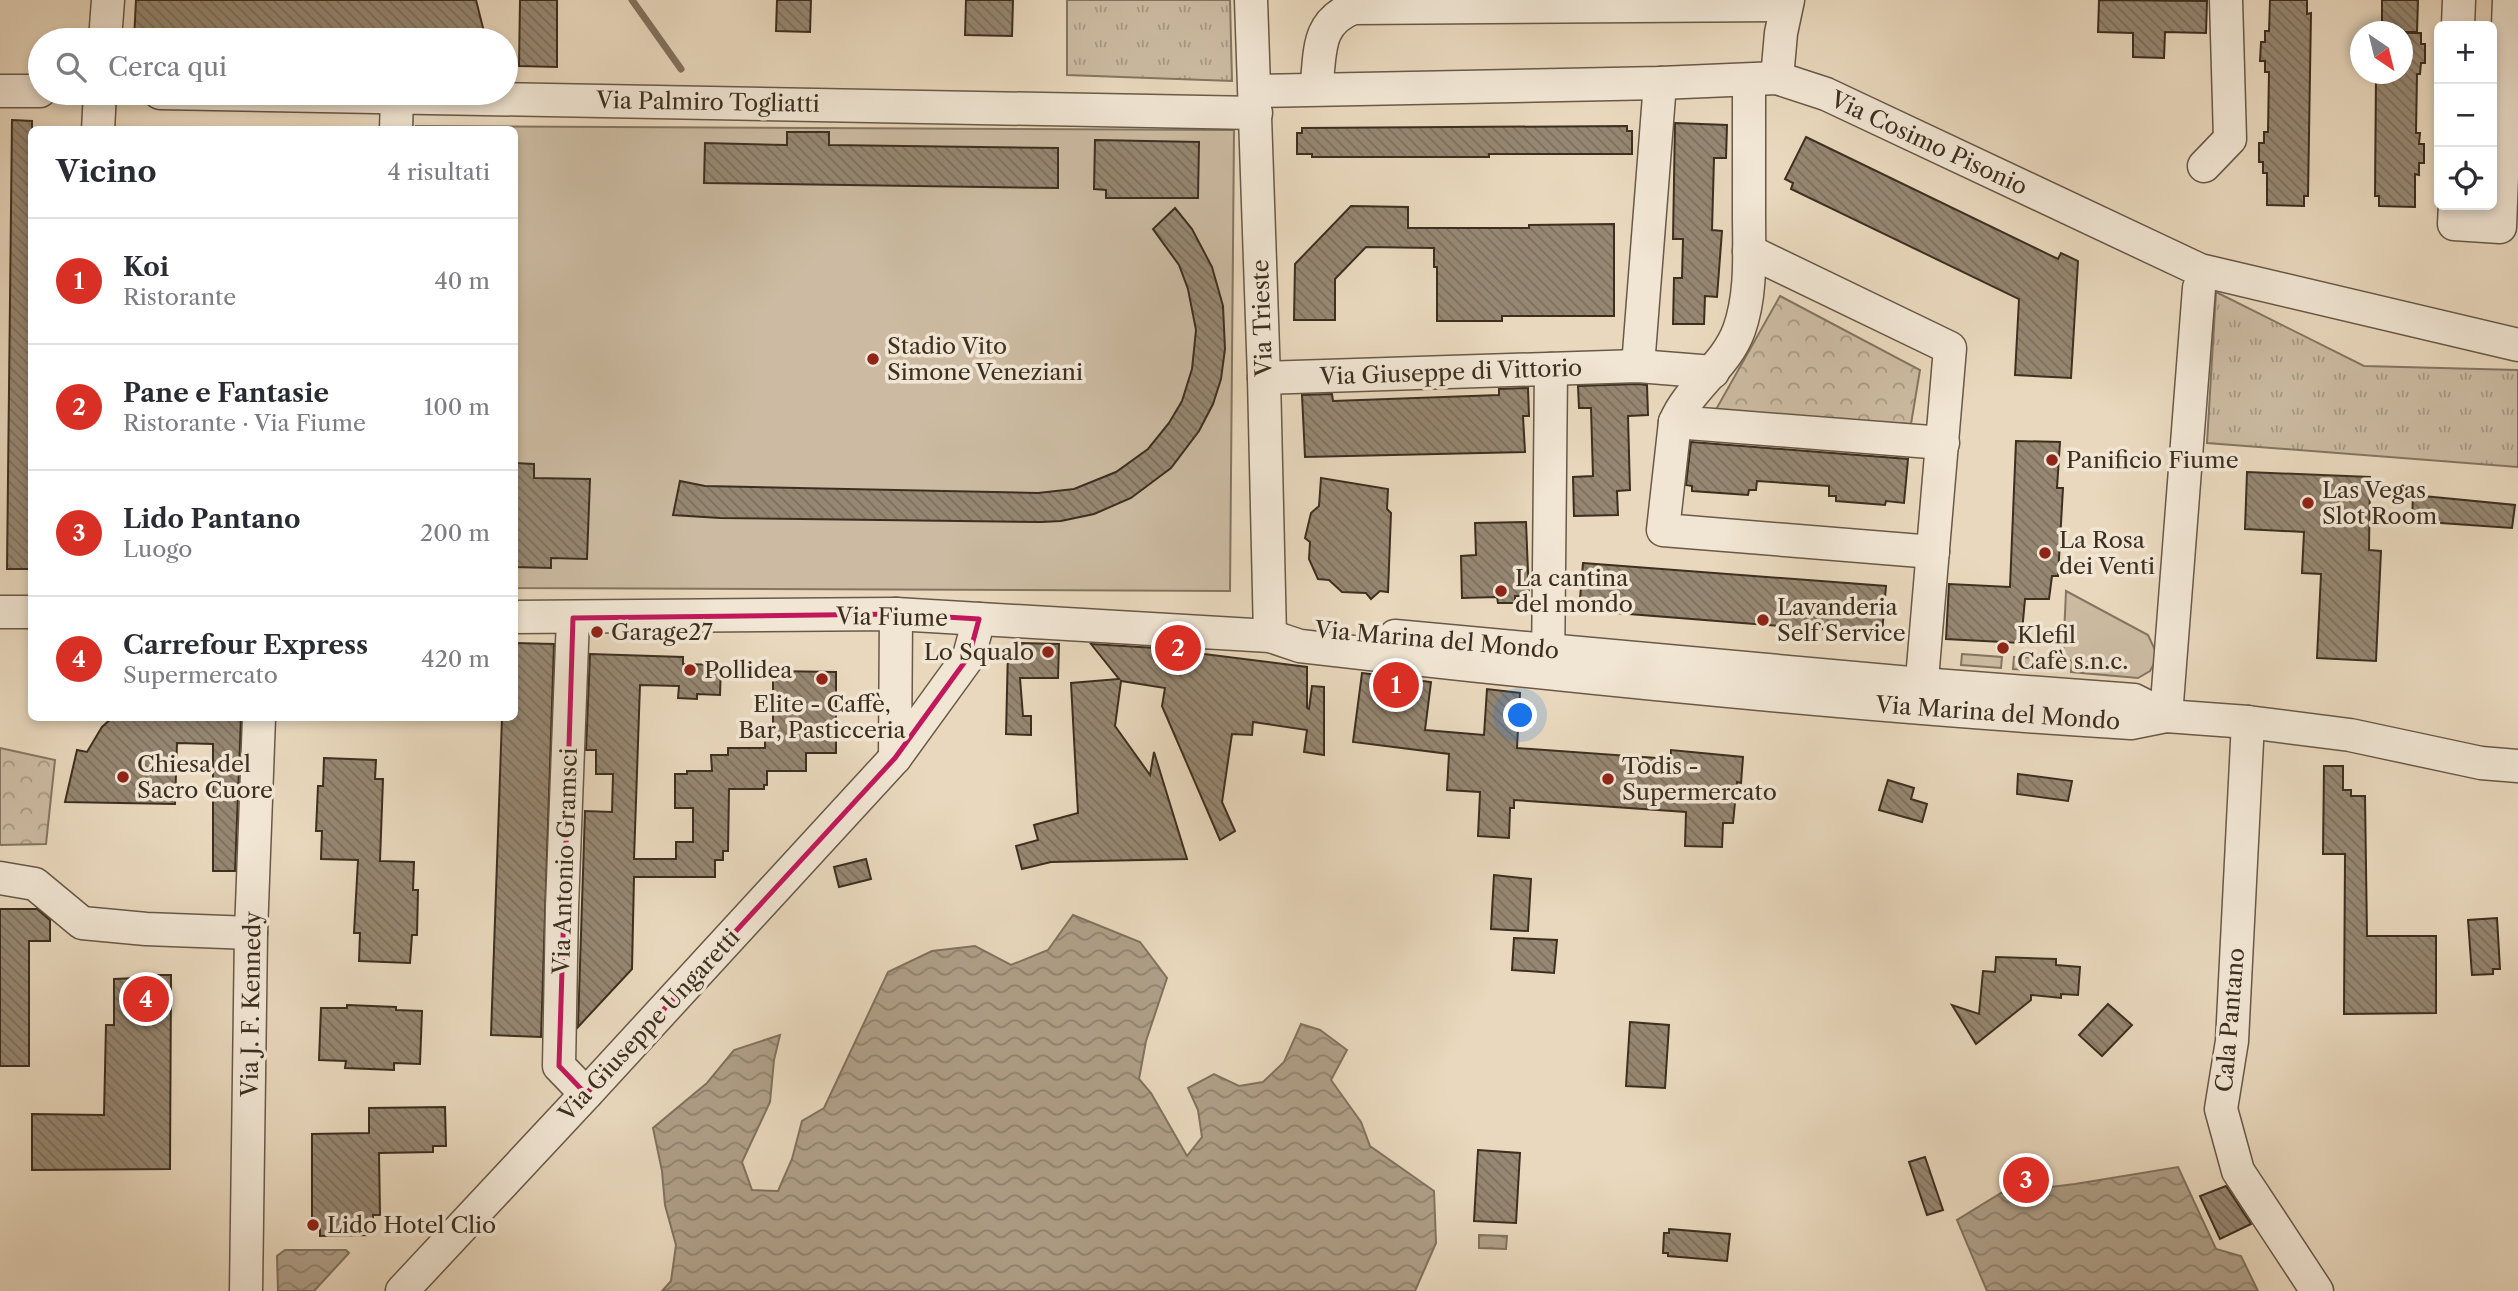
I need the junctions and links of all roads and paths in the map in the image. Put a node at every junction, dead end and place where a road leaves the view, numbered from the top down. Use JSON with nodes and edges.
{"nodes":[{"id":1,"x":108,"y":0,"type":"edge"},
{"id":2,"x":1251,"y":0,"type":"edge"},
{"id":3,"x":2226,"y":0,"type":"edge"},
{"id":4,"x":2459,"y":0,"type":"edge"},
{"id":5,"x":2508,"y":0,"type":"edge"},
{"id":6,"x":1787,"y":3,"type":"edge"},
{"id":7,"x":2458,"y":21,"type":"edge"},
{"id":8,"x":106,"y":28,"type":"edge"},
{"id":9,"x":1763,"y":79,"type":"junction"},
{"id":10,"x":1661,"y":83,"type":"junction"},
{"id":11,"x":1316,"y":89,"type":"junction"},
{"id":12,"x":0,"y":91,"type":"edge"},
{"id":13,"x":28,"y":91,"type":"edge"},
{"id":14,"x":518,"y":97,"type":"edge"},
{"id":15,"x":1255,"y":102,"type":"junction"},
{"id":16,"x":99,"y":105,"type":"edge"},
{"id":17,"x":397,"y":105,"type":"edge"},
{"id":18,"x":98,"y":126,"type":"edge"},
{"id":19,"x":396,"y":126,"type":"edge"},
{"id":20,"x":2204,"y":166,"type":"dead end"},
{"id":21,"x":2455,"y":210,"type":"edge"},
{"id":22,"x":1749,"y":251,"type":"junction"},
{"id":23,"x":2199,"y":288,"type":"dead end"},
{"id":24,"x":2518,"y":345,"type":"edge"},
{"id":25,"x":1639,"y":366,"type":"junction"},
{"id":26,"x":1551,"y":369,"type":"junction"},
{"id":27,"x":1713,"y":372,"type":"junction"},
{"id":28,"x":1264,"y":378,"type":"junction"},
{"id":29,"x":1675,"y":422,"type":"junction"},
{"id":30,"x":1942,"y":443,"type":"junction"},
{"id":31,"x":1933,"y":552,"type":"junction"},
{"id":32,"x":0,"y":612,"type":"edge"},
{"id":33,"x":28,"y":612,"type":"edge"},
{"id":34,"x":896,"y":614,"type":"junction"},
{"id":35,"x":518,"y":617,"type":"edge"},
{"id":36,"x":573,"y":618,"type":"junction"},
{"id":37,"x":979,"y":620,"type":"junction"},
{"id":38,"x":1270,"y":636,"type":"junction"},
{"id":39,"x":1549,"y":662,"type":"junction"},
{"id":40,"x":1920,"y":696,"type":"junction"},
{"id":41,"x":2166,"y":716,"type":"junction"},
{"id":42,"x":259,"y":721,"type":"edge"},
{"id":43,"x":2248,"y":722,"type":"junction"},
{"id":44,"x":895,"y":758,"type":"junction"},
{"id":45,"x":2518,"y":766,"type":"edge"},
{"id":46,"x":0,"y":878,"type":"edge"},
{"id":47,"x":251,"y":933,"type":"junction"},
{"id":48,"x":586,"y":1094,"type":"junction"},
{"id":49,"x":246,"y":1291,"type":"edge"},
{"id":50,"x":402,"y":1291,"type":"edge"},
{"id":51,"x":2317,"y":1291,"type":"edge"}],
"edges":[{"from":1,"to":8,"type":"street"},
{"from":2,"to":15,"type":"street","name":"Via Trieste"},
{"from":3,"to":20,"type":"street"},
{"from":4,"to":7,"type":"street"},
{"from":5,"to":21,"type":"street"},
{"from":6,"to":9,"type":"street"},
{"from":6,"to":11,"type":"street"},
{"from":9,"to":10,"type":"street","name":"Via Cosimo Pisonio"},
{"from":9,"to":22,"type":"street"},
{"from":9,"to":24,"type":"street","name":"Via Cosimo Pisonio"},
{"from":10,"to":11,"type":"street","name":"Via Cosimo Pisonio"},
{"from":10,"to":25,"type":"street"},
{"from":11,"to":15,"type":"street","name":"Via Cosimo Pisonio"},
{"from":12,"to":13,"type":"street"},
{"from":14,"to":15,"type":"street","name":"Via Palmiro Togliatti"},
{"from":15,"to":28,"type":"street","name":"Via Trieste"},
{"from":16,"to":18,"type":"street"},
{"from":17,"to":19,"type":"street"},
{"from":22,"to":27,"type":"street"},
{"from":22,"to":30,"type":"street"},
{"from":23,"to":41,"type":"street"},
{"from":25,"to":26,"type":"street","name":"Via Giuseppe di Vittorio"},
{"from":25,"to":27,"type":"street","name":"Via Giuseppe di Vittorio"},
{"from":26,"to":28,"type":"street","name":"Via Giuseppe di Vittorio"},
{"from":26,"to":39,"type":"street"},
{"from":27,"to":29,"type":"street"},
{"from":28,"to":38,"type":"street","name":"Via Trieste"},
{"from":29,"to":30,"type":"street"},
{"from":29,"to":31,"type":"street"},
{"from":30,"to":31,"type":"street"},
{"from":31,"to":40,"type":"street"},
{"from":32,"to":33,"type":"street"},
{"from":34,"to":36,"type":"street","name":"Via Fiume"},
{"from":34,"to":37,"type":"street","name":"Via Fiume"},
{"from":34,"to":44,"type":"street"},
{"from":35,"to":36,"type":"street","name":"Via Fiume"},
{"from":36,"to":48,"type":"street","name":"Via Antonio Gramsci"},
{"from":37,"to":38,"type":"street","name":"Via Fiume"},
{"from":37,"to":44,"type":"street","name":"Via Giuseppe Ungaretti"},
{"from":38,"to":39,"type":"street","name":"Via Marina del Mondo"},
{"from":39,"to":40,"type":"street","name":"Via Marina del Mondo"},
{"from":40,"to":41,"type":"street","name":"Via Marina del Mondo"},
{"from":41,"to":43,"type":"street","name":"Via Marina del Mondo"},
{"from":42,"to":47,"type":"street","name":"Via J. F. Kennedy"},
{"from":43,"to":45,"type":"street","name":"Via Marina del Mondo"},
{"from":43,"to":51,"type":"street","name":"Cala Pantano"},
{"from":44,"to":48,"type":"street","name":"Via Giuseppe Ungaretti"},
{"from":46,"to":47,"type":"street"},
{"from":47,"to":49,"type":"street","name":"Via J. F. Kennedy"},
{"from":48,"to":50,"type":"street","name":"Via Giuseppe Ungaretti"}]}
